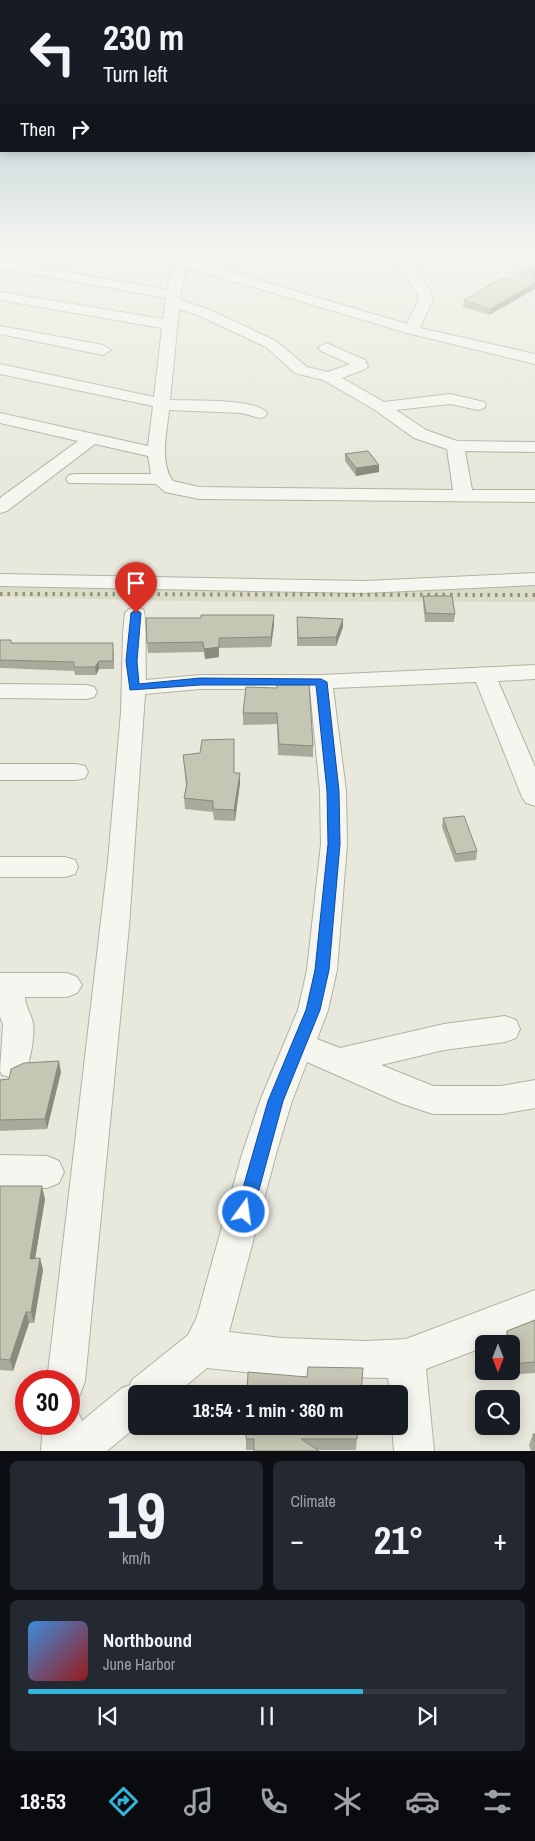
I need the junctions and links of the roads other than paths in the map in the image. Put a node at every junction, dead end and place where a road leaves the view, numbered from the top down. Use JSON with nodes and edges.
{"nodes":[{"id":1,"x":147,"y":320,"type":"edge"},
{"id":2,"x":171,"y":320,"type":"edge"},
{"id":3,"x":219,"y":320,"type":"edge"},
{"id":4,"x":377,"y":320,"type":"edge"},
{"id":5,"x":417,"y":320,"type":"edge"},
{"id":6,"x":170,"y":325,"type":"junction"},
{"id":7,"x":0,"y":330,"type":"edge"},
{"id":8,"x":412,"y":330,"type":"junction"},
{"id":9,"x":326,"y":348,"type":"dead end"},
{"id":10,"x":103,"y":350,"type":"dead end"},
{"id":11,"x":504,"y":351,"type":"junction"},
{"id":12,"x":476,"y":356,"type":"dead end"},
{"id":13,"x":535,"y":359,"type":"edge"},
{"id":14,"x":0,"y":369,"type":"edge"},
{"id":15,"x":329,"y":377,"type":"junction"},
{"id":16,"x":160,"y":404,"type":"junction"},
{"id":17,"x":478,"y":405,"type":"dead end"},
{"id":18,"x":381,"y":407,"type":"junction"},
{"id":19,"x":259,"y":413,"type":"dead end"},
{"id":20,"x":5,"y":424,"type":"edge"},
{"id":21,"x":90,"y":440,"type":"junction"},
{"id":22,"x":455,"y":446,"type":"junction"},
{"id":23,"x":535,"y":447,"type":"edge"},
{"id":24,"x":156,"y":453,"type":"junction"},
{"id":25,"x":160,"y":479,"type":"junction"},
{"id":26,"x":75,"y":480,"type":"dead end"},
{"id":27,"x":463,"y":495,"type":"junction"},
{"id":28,"x":535,"y":496,"type":"edge"},
{"id":29,"x":0,"y":507,"type":"edge"},
{"id":30,"x":535,"y":579,"type":"edge"},
{"id":31,"x":0,"y":580,"type":"edge"},
{"id":32,"x":136,"y":613,"type":"dead end"},
{"id":33,"x":535,"y":672,"type":"edge"},
{"id":34,"x":485,"y":676,"type":"junction"},
{"id":35,"x":321,"y":682,"type":"junction"},
{"id":36,"x":134,"y":688,"type":"junction"},
{"id":37,"x":0,"y":692,"type":"edge"},
{"id":38,"x":86,"y":692,"type":"dead end"},
{"id":39,"x":0,"y":772,"type":"edge"},
{"id":40,"x":76,"y":772,"type":"dead end"},
{"id":41,"x":535,"y":797,"type":"edge"},
{"id":42,"x":0,"y":867,"type":"edge"},
{"id":43,"x":65,"y":867,"type":"dead end"},
{"id":44,"x":67,"y":984,"type":"dead end"},
{"id":45,"x":5,"y":985,"type":"edge"},
{"id":46,"x":505,"y":1029,"type":"dead end"},
{"id":47,"x":300,"y":1046,"type":"junction"},
{"id":48,"x":340,"y":1061,"type":"junction"},
{"id":49,"x":13,"y":1065,"type":"dead end"},
{"id":50,"x":535,"y":1094,"type":"edge"},
{"id":51,"x":0,"y":1171,"type":"edge"},
{"id":52,"x":47,"y":1172,"type":"dead end"},
{"id":53,"x":535,"y":1309,"type":"edge"},
{"id":54,"x":201,"y":1348,"type":"junction"},
{"id":55,"x":406,"y":1358,"type":"junction"},
{"id":56,"x":67,"y":1370,"type":"edge"},
{"id":57,"x":157,"y":1385,"type":"edge"},
{"id":58,"x":128,"y":1409,"type":"edge"},
{"id":59,"x":63,"y":1435,"type":"edge"},
{"id":60,"x":62,"y":1451,"type":"edge"},
{"id":61,"x":76,"y":1451,"type":"edge"},
{"id":62,"x":414,"y":1451,"type":"edge"}],
"edges":[{"from":1,"to":6,"type":"street"},
{"from":2,"to":6,"type":"street"},
{"from":3,"to":15,"type":"street"},
{"from":4,"to":8,"type":"street"},
{"from":5,"to":8,"type":"street"},
{"from":6,"to":16,"type":"street"},
{"from":7,"to":10,"type":"street"},
{"from":8,"to":11,"type":"street"},
{"from":9,"to":15,"type":"street"},
{"from":11,"to":12,"type":"street"},
{"from":11,"to":13,"type":"street"},
{"from":14,"to":16,"type":"street"},
{"from":15,"to":18,"type":"street"},
{"from":16,"to":19,"type":"street"},
{"from":16,"to":24,"type":"street"},
{"from":17,"to":18,"type":"street"},
{"from":18,"to":22,"type":"street"},
{"from":20,"to":21,"type":"street"},
{"from":21,"to":24,"type":"street"},
{"from":21,"to":29,"type":"street"},
{"from":22,"to":23,"type":"street"},
{"from":22,"to":27,"type":"street"},
{"from":24,"to":25,"type":"street"},
{"from":25,"to":26,"type":"street"},
{"from":25,"to":27,"type":"street"},
{"from":27,"to":28,"type":"street"},
{"from":30,"to":31,"type":"street"},
{"from":32,"to":36,"type":"street"},
{"from":33,"to":34,"type":"street"},
{"from":34,"to":35,"type":"street"},
{"from":34,"to":41,"type":"street"},
{"from":35,"to":36,"type":"street"},
{"from":35,"to":47,"type":"street"},
{"from":36,"to":56,"type":"street"},
{"from":37,"to":38,"type":"street"},
{"from":39,"to":40,"type":"street"},
{"from":42,"to":43,"type":"street"},
{"from":44,"to":45,"type":"street"},
{"from":45,"to":49,"type":"street"},
{"from":46,"to":48,"type":"street"},
{"from":47,"to":48,"type":"street"},
{"from":47,"to":54,"type":"street"},
{"from":48,"to":50,"type":"street"},
{"from":51,"to":52,"type":"street"},
{"from":53,"to":55,"type":"street"},
{"from":54,"to":55,"type":"street"},
{"from":54,"to":57,"type":"street"},
{"from":55,"to":62,"type":"street"},
{"from":58,"to":61,"type":"street"},
{"from":59,"to":60,"type":"street"}]}
